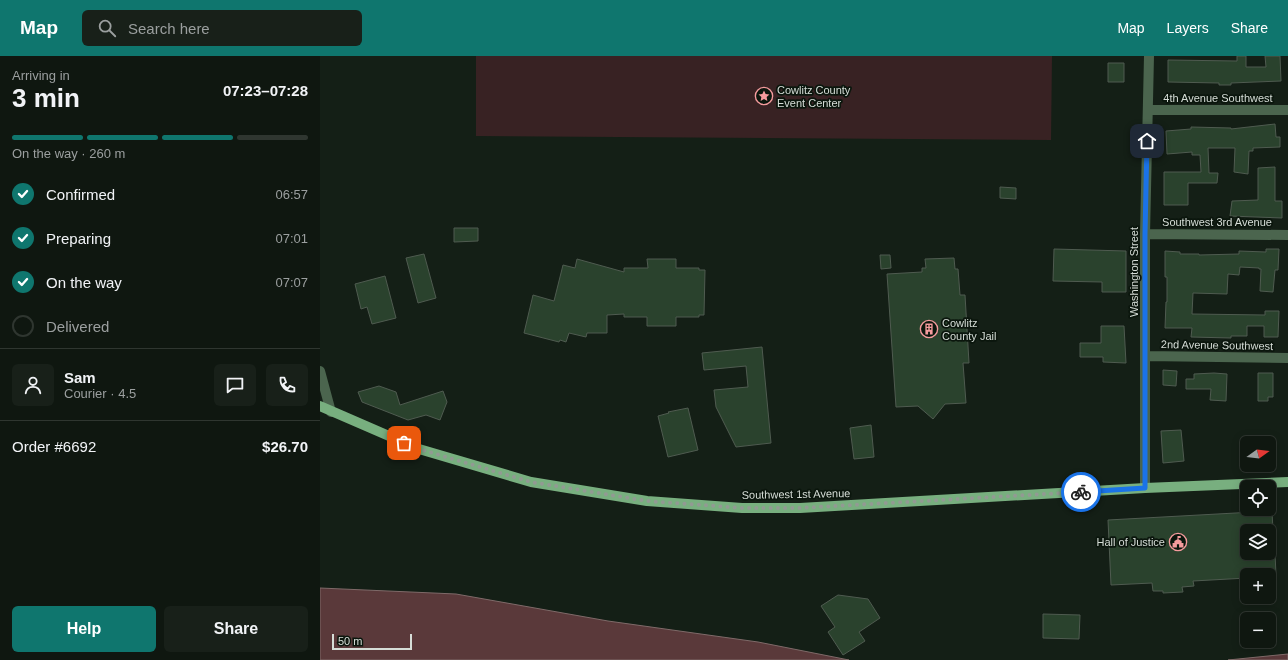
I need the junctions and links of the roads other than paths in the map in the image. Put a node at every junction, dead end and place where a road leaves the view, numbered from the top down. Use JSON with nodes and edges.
{"nodes":[{"id":1,"x":1149,"y":56,"type":"edge"},
{"id":2,"x":1148,"y":110,"type":"junction"},
{"id":3,"x":1288,"y":110,"type":"edge"},
{"id":4,"x":1145,"y":234,"type":"junction"},
{"id":5,"x":1288,"y":235,"type":"edge"},
{"id":6,"x":1146,"y":356,"type":"junction"},
{"id":7,"x":1288,"y":358,"type":"edge"},
{"id":8,"x":320,"y":371,"type":"edge"},
{"id":9,"x":320,"y":406,"type":"edge"},
{"id":10,"x":331,"y":412,"type":"junction"},
{"id":11,"x":1288,"y":482,"type":"edge"},
{"id":12,"x":1145,"y":488,"type":"junction"}],
"edges":[{"from":1,"to":2,"type":"street","name":"Washington Street"},
{"from":2,"to":3,"type":"street","name":"4th Avenue Southwest"},
{"from":2,"to":4,"type":"street","name":"Washington Street"},
{"from":4,"to":5,"type":"street","name":"Southwest 3rd Avenue"},
{"from":4,"to":6,"type":"street","name":"Washington Street"},
{"from":6,"to":7,"type":"street","name":"2nd Avenue Southwest"},
{"from":6,"to":12,"type":"street","name":"Washington Street"},
{"from":8,"to":10,"type":"street"},
{"from":9,"to":10,"type":"main road","name":"Southwest 1st Avenue"},
{"from":10,"to":12,"type":"main road","name":"Southwest 1st Avenue"},
{"from":11,"to":12,"type":"main road","name":"Southwest 1st Avenue"}]}
